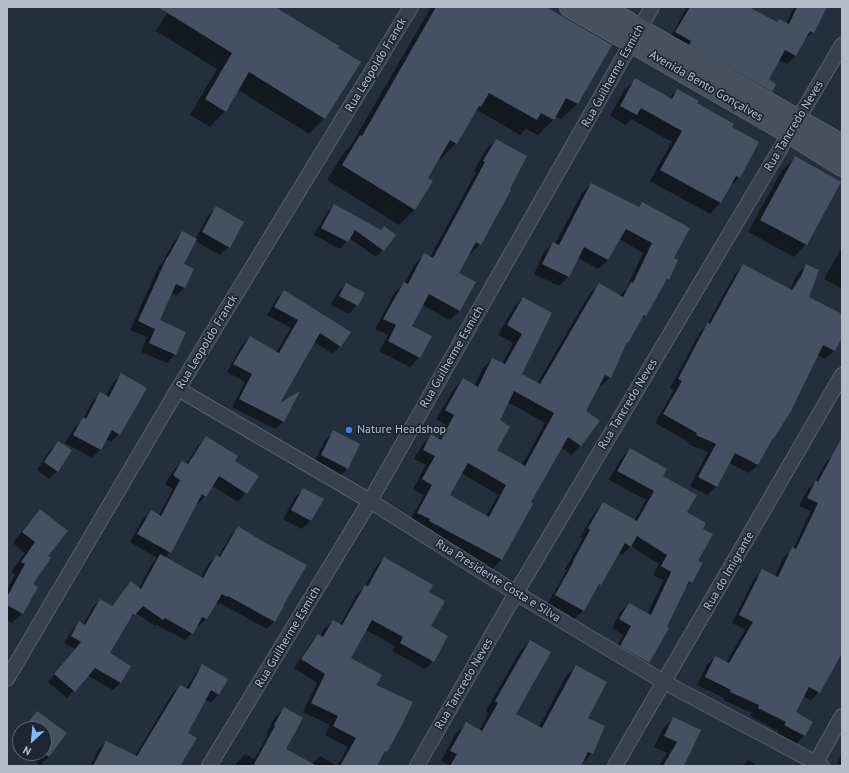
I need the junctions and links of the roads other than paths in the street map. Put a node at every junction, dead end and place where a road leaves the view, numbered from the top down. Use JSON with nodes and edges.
{"nodes":[{"id":1,"x":411,"y":7,"type":"edge"},
{"id":2,"x":570,"y":7,"type":"edge"},
{"id":3,"x":603,"y":7,"type":"edge"},
{"id":4,"x":652,"y":7,"type":"edge"},
{"id":5,"x":636,"y":36,"type":"junction"},
{"id":6,"x":842,"y":45,"type":"edge"},
{"id":7,"x":793,"y":127,"type":"junction"},
{"id":8,"x":842,"y":145,"type":"edge"},
{"id":9,"x":842,"y":166,"type":"edge"},
{"id":10,"x":842,"y":375,"type":"edge"},
{"id":11,"x":178,"y":389,"type":"junction"},
{"id":12,"x":370,"y":501,"type":"junction"},
{"id":13,"x":516,"y":593,"type":"junction"},
{"id":14,"x":7,"y":679,"type":"edge"},
{"id":15,"x":664,"y":682,"type":"junction"},
{"id":16,"x":842,"y":716,"type":"edge"},
{"id":17,"x":817,"y":765,"type":"edge"},
{"id":18,"x":209,"y":766,"type":"edge"},
{"id":19,"x":417,"y":766,"type":"edge"},
{"id":20,"x":615,"y":766,"type":"edge"}],
"edges":[{"from":1,"to":11,"type":"street","name":"Rua Leopoldo Franck"},
{"from":2,"to":5,"type":"main road","name":"Avenida Bento Gonçalves"},
{"from":3,"to":5,"type":"main road","name":"Avenida Bento Gonçalves"},
{"from":4,"to":5,"type":"street","name":"Rua Guilherme Esmich"},
{"from":5,"to":7,"type":"main road","name":"Avenida Bento Gonçalves"},
{"from":5,"to":12,"type":"street","name":"Rua Guilherme Esmich"},
{"from":6,"to":7,"type":"street","name":"Rua Tancredo Neves"},
{"from":7,"to":8,"type":"main road","name":"Avenida Bento Gonçalves"},
{"from":7,"to":9,"type":"main road","name":"Avenida Bento Gonçalves"},
{"from":7,"to":13,"type":"street","name":"Rua Tancredo Neves"},
{"from":10,"to":15,"type":"street","name":"Rua do Imigrante"},
{"from":11,"to":12,"type":"street","name":"Rua Presidente Costa e Silva"},
{"from":11,"to":14,"type":"street","name":"Rua Leopoldo Franck"},
{"from":12,"to":13,"type":"street","name":"Rua Presidente Costa e Silva"},
{"from":12,"to":18,"type":"street","name":"Rua Guilherme Esmich"},
{"from":13,"to":15,"type":"street","name":"Rua Presidente Costa e Silva"},
{"from":13,"to":19,"type":"street","name":"Rua Tancredo Neves"},
{"from":15,"to":17,"type":"street","name":"Rua Presidente Costa e Silva"},
{"from":15,"to":20,"type":"street","name":"Rua do Imigrante"},
{"from":16,"to":17,"type":"street"}]}
